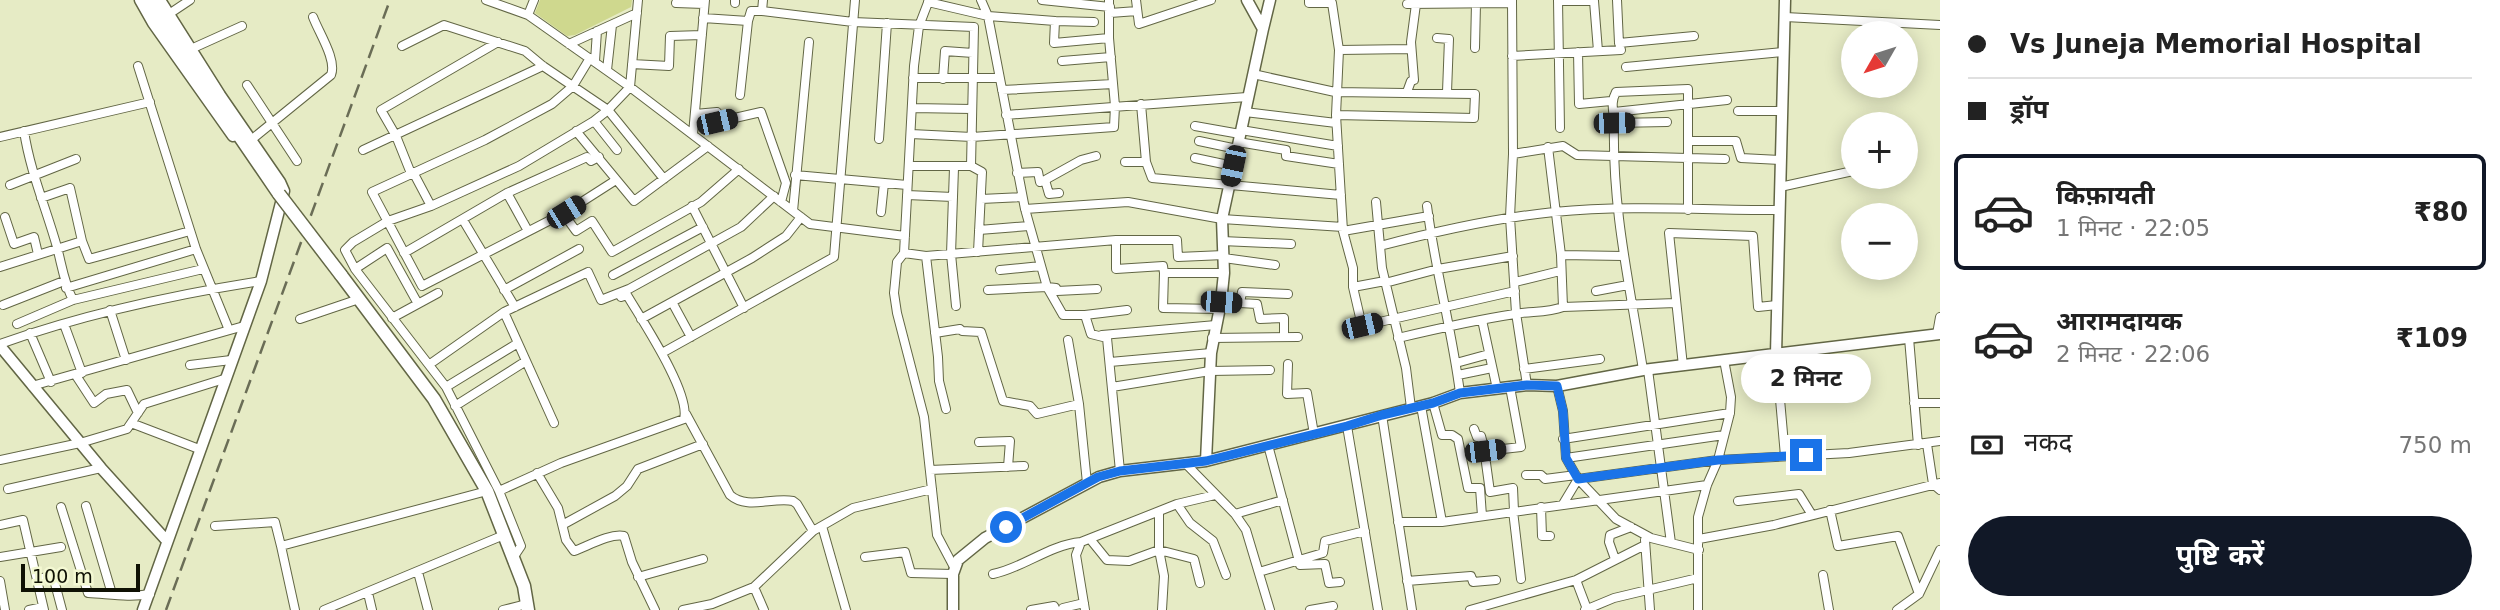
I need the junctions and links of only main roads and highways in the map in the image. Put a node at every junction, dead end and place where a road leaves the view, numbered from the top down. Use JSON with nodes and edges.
{"nodes":[{"id":1,"x":149,"y":0,"type":"edge"},
{"id":2,"x":528,"y":607,"type":"edge"}],
"edges":[{"from":1,"to":2,"type":"main road","bridge":true}]}
